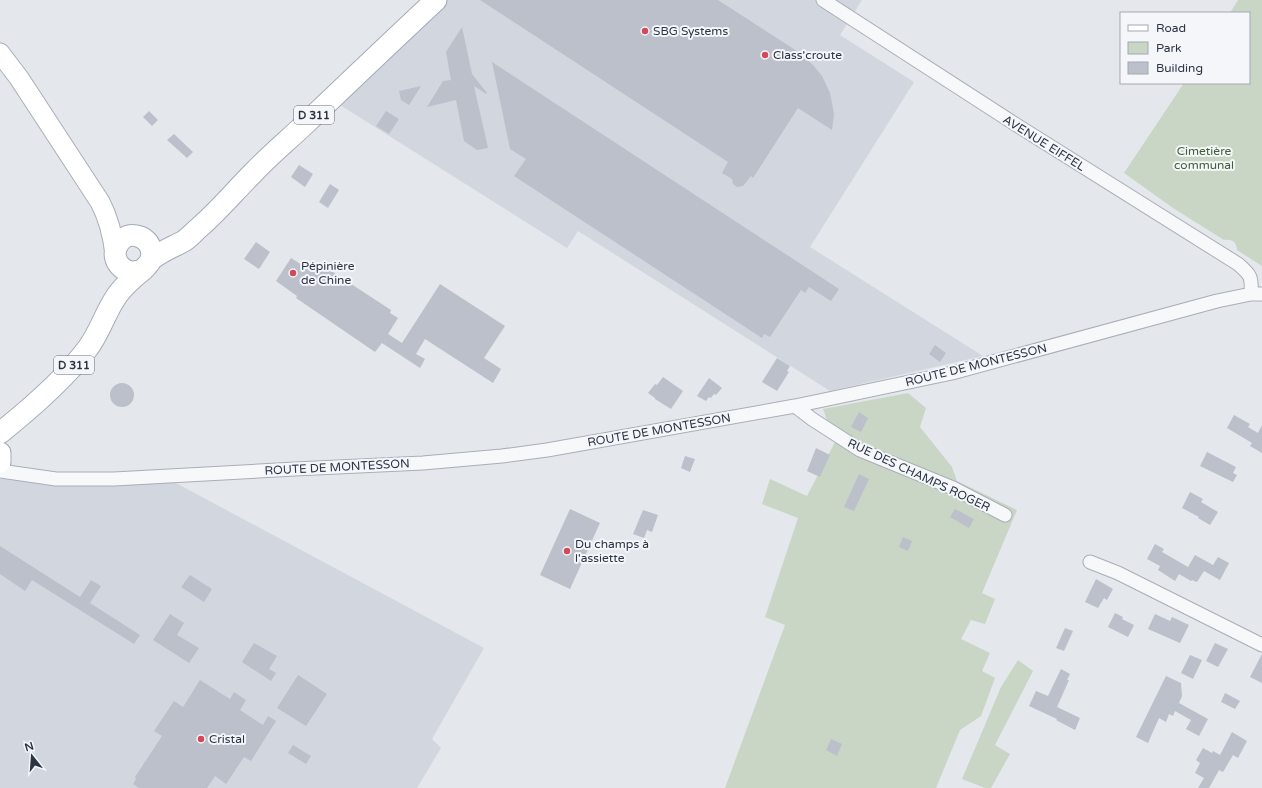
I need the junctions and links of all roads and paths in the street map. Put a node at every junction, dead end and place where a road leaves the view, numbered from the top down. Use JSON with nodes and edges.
{"nodes":[{"id":1,"x":436,"y":0,"type":"edge"},
{"id":2,"x":823,"y":0,"type":"edge"},
{"id":3,"x":0,"y":52,"type":"edge"},
{"id":4,"x":100,"y":202,"type":"junction"},
{"id":5,"x":194,"y":232,"type":"junction"},
{"id":6,"x":140,"y":237,"type":"junction"},
{"id":7,"x":116,"y":257,"type":"junction"},
{"id":8,"x":147,"y":265,"type":"junction"},
{"id":9,"x":1257,"y":294,"type":"edge"},
{"id":10,"x":110,"y":308,"type":"junction"},
{"id":11,"x":795,"y":406,"type":"junction"},
{"id":12,"x":26,"y":413,"type":"junction"},
{"id":13,"x":0,"y":433,"type":"edge"},
{"id":14,"x":0,"y":458,"type":"edge"},
{"id":15,"x":1004,"y":515,"type":"dead end"},
{"id":16,"x":1090,"y":562,"type":"dead end"},
{"id":17,"x":1262,"y":645,"type":"edge"}],
"edges":[{"from":1,"to":5,"type":"main road","number":"D 311"},
{"from":2,"to":9,"type":"street","name":"AVENUE EIFFEL"},
{"from":3,"to":4,"type":"main road"},
{"from":4,"to":6,"type":"main road"},
{"from":4,"to":7,"type":"main road"},
{"from":5,"to":6,"type":"main road","number":"D 311"},
{"from":5,"to":8,"type":"main road","number":"D 311"},
{"from":6,"to":7,"type":"main road"},
{"from":6,"to":8,"type":"main road"},
{"from":7,"to":8,"type":"main road"},
{"from":7,"to":10,"type":"main road"},
{"from":8,"to":10,"type":"main road"},
{"from":9,"to":11,"type":"street","name":"ROUTE DE MONTESSON"},
{"from":10,"to":12,"type":"main road","number":"D 311"},
{"from":11,"to":14,"type":"street","name":"ROUTE DE MONTESSON"},
{"from":11,"to":15,"type":"street","name":"RUE DES CHAMPS ROGER"},
{"from":12,"to":13,"type":"main road","number":"D 311"},
{"from":12,"to":14,"type":"main road","number":"D 311"},
{"from":16,"to":17,"type":"street"}]}
